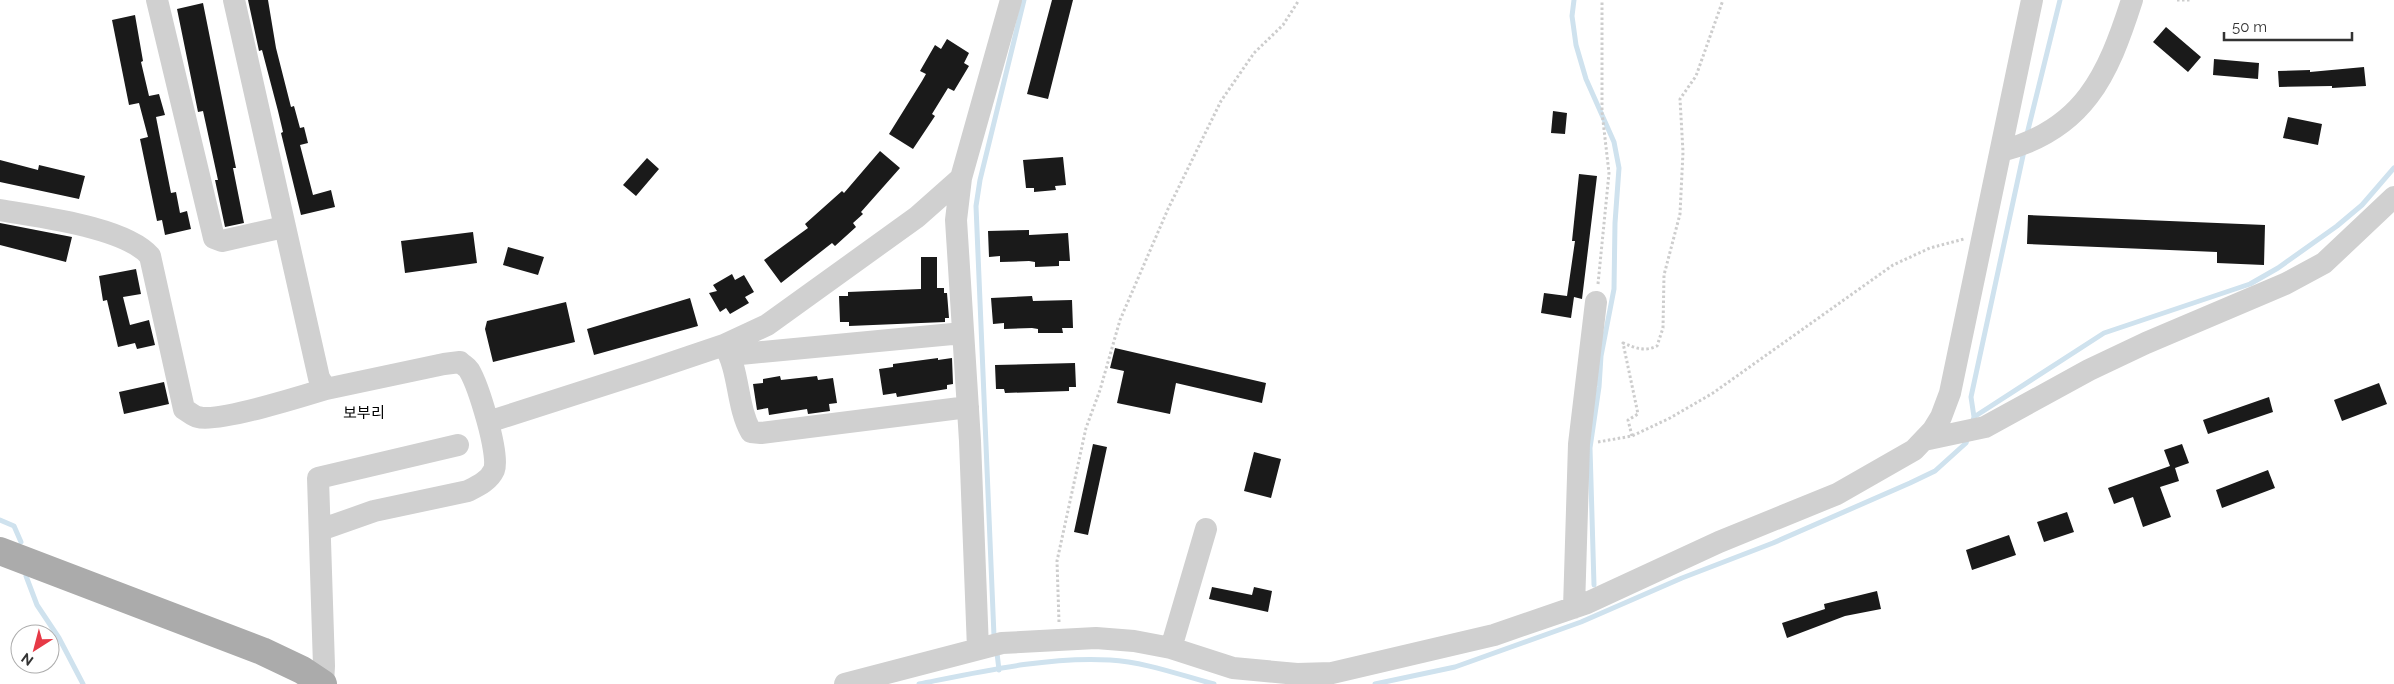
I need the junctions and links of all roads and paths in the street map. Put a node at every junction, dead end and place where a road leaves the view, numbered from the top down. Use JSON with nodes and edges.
{"nodes":[{"id":1,"x":157,"y":0,"type":"edge"},
{"id":2,"x":234,"y":0,"type":"edge"},
{"id":3,"x":1011,"y":0,"type":"edge"},
{"id":4,"x":1299,"y":0,"type":"edge"},
{"id":5,"x":1602,"y":0,"type":"edge"},
{"id":6,"x":1723,"y":0,"type":"edge"},
{"id":7,"x":2032,"y":0,"type":"edge"},
{"id":8,"x":2132,"y":0,"type":"edge"},
{"id":9,"x":2177,"y":0,"type":"edge"},
{"id":10,"x":2191,"y":0,"type":"edge"},
{"id":11,"x":2001,"y":151,"type":"junction"},
{"id":12,"x":961,"y":178,"type":"junction"},
{"id":13,"x":2394,"y":197,"type":"edge"},
{"id":14,"x":0,"y":210,"type":"edge"},
{"id":15,"x":284,"y":227,"type":"junction"},
{"id":16,"x":1982,"y":240,"type":"junction"},
{"id":17,"x":1596,"y":302,"type":"joint"},
{"id":18,"x":963,"y":333,"type":"junction"},
{"id":19,"x":727,"y":350,"type":"junction"},
{"id":20,"x":326,"y":389,"type":"junction"},
{"id":21,"x":968,"y":407,"type":"junction"},
{"id":22,"x":488,"y":422,"type":"junction"},
{"id":23,"x":1632,"y":436,"type":"junction"},
{"id":24,"x":1924,"y":440,"type":"junction"},
{"id":25,"x":1579,"y":444,"type":"junction"},
{"id":26,"x":458,"y":445,"type":"dead end"},
{"id":27,"x":1206,"y":529,"type":"dead end"},
{"id":28,"x":320,"y":530,"type":"junction"},
{"id":29,"x":0,"y":551,"type":"edge"},
{"id":30,"x":1574,"y":608,"type":"junction"},
{"id":31,"x":1060,"y":640,"type":"junction"},
{"id":32,"x":1171,"y":648,"type":"junction"},
{"id":33,"x":978,"y":649,"type":"junction"},
{"id":34,"x":323,"y":684,"type":"edge"},
{"id":35,"x":844,"y":684,"type":"edge"}],
"edges":[{"from":1,"to":15,"type":"street"},
{"from":2,"to":15,"type":"street"},
{"from":3,"to":12,"type":"street"},
{"from":4,"to":31,"type":"path"},
{"from":5,"to":17,"type":"path"},
{"from":6,"to":23,"type":"path"},
{"from":7,"to":11,"type":"street"},
{"from":8,"to":11,"type":"street"},
{"from":9,"to":10,"type":"path"},
{"from":11,"to":16,"type":"street"},
{"from":12,"to":18,"type":"street"},
{"from":12,"to":19,"type":"street"},
{"from":13,"to":24,"type":"street"},
{"from":14,"to":20,"type":"street"},
{"from":15,"to":20,"type":"street"},
{"from":16,"to":23,"type":"path"},
{"from":16,"to":24,"type":"street"},
{"from":17,"to":25,"type":"street"},
{"from":18,"to":19,"type":"street"},
{"from":18,"to":21,"type":"street"},
{"from":19,"to":21,"type":"street"},
{"from":19,"to":22,"type":"street"},
{"from":20,"to":22,"type":"street"},
{"from":21,"to":33,"type":"street"},
{"from":22,"to":28,"type":"street"},
{"from":23,"to":25,"type":"path"},
{"from":24,"to":30,"type":"street"},
{"from":25,"to":30,"type":"street"},
{"from":26,"to":28,"type":"street"},
{"from":27,"to":32,"type":"street"},
{"from":28,"to":34,"type":"street"},
{"from":29,"to":34,"type":"main road"},
{"from":30,"to":32,"type":"street"},
{"from":31,"to":32,"type":"street"},
{"from":31,"to":33,"type":"street"},
{"from":33,"to":35,"type":"street"}]}
